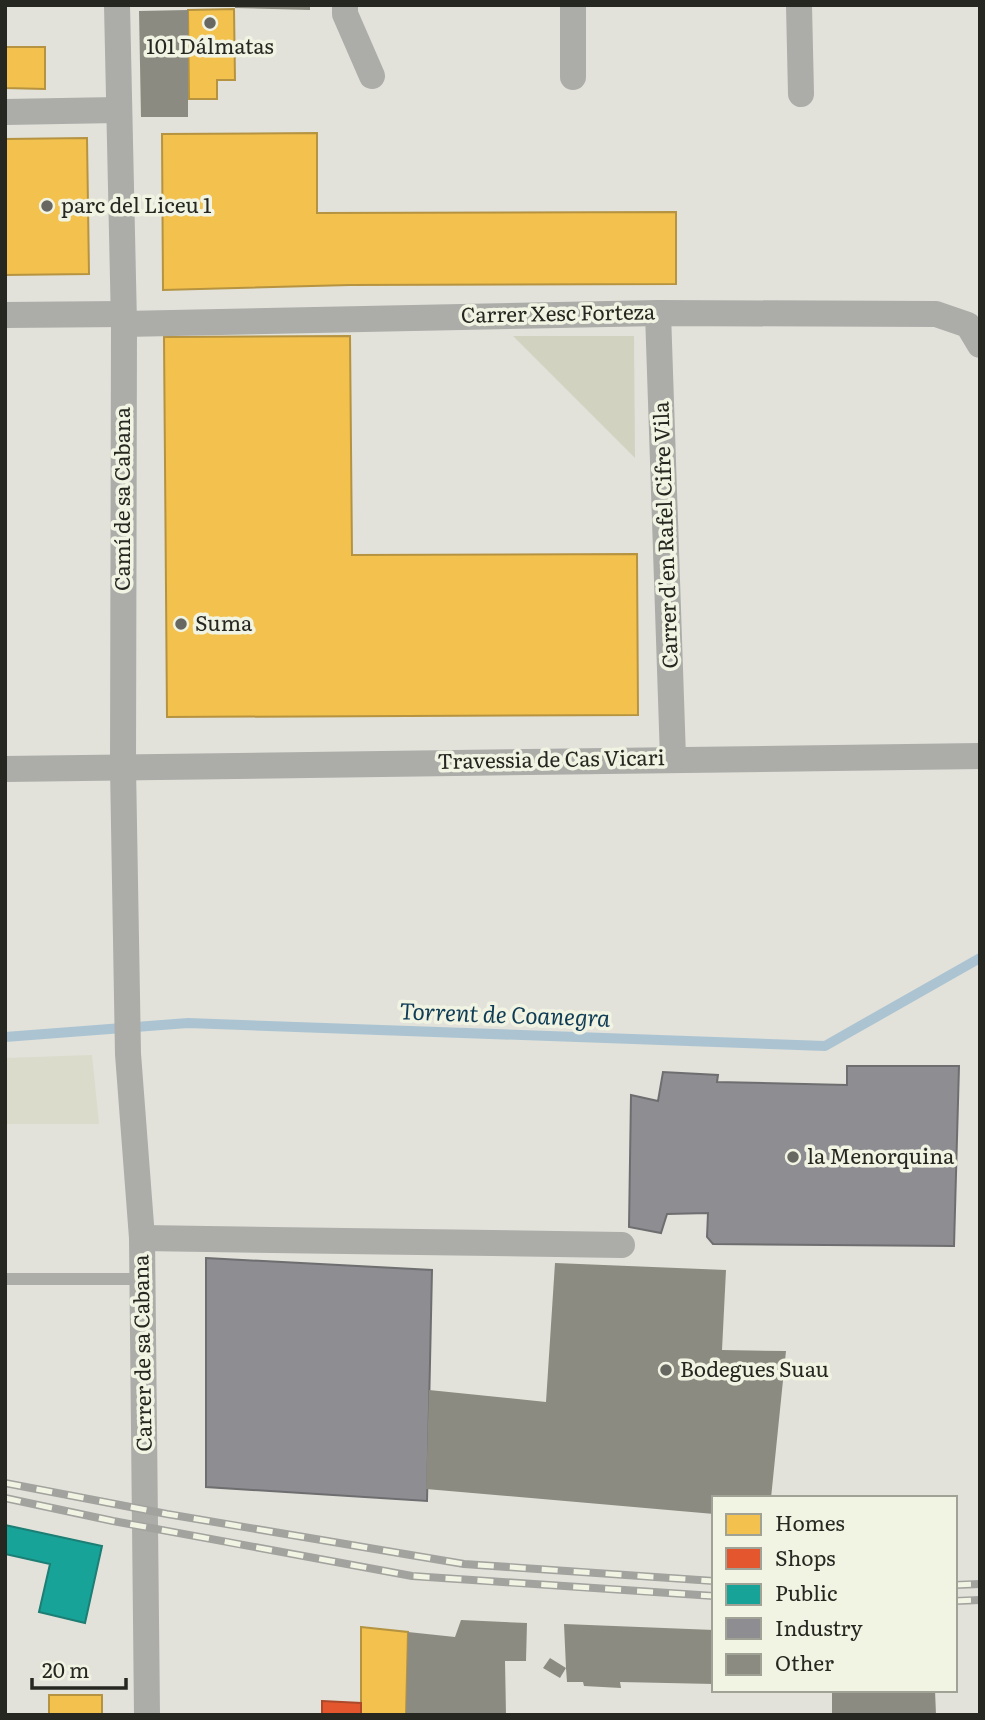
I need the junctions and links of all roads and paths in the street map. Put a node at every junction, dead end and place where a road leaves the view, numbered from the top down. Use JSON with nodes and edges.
{"nodes":[{"id":1,"x":117,"y":5,"type":"edge"},
{"id":2,"x":345,"y":5,"type":"edge"},
{"id":3,"x":573,"y":5,"type":"edge"},
{"id":4,"x":799,"y":5,"type":"edge"},
{"id":5,"x":372,"y":76,"type":"dead end"},
{"id":6,"x":573,"y":77,"type":"dead end"},
{"id":7,"x":801,"y":94,"type":"dead end"},
{"id":8,"x":118,"y":110,"type":"junction"},
{"id":9,"x":5,"y":111,"type":"edge"},
{"id":10,"x":659,"y":313,"type":"junction"},
{"id":11,"x":5,"y":315,"type":"edge"},
{"id":12,"x":124,"y":319,"type":"junction"},
{"id":13,"x":980,"y":345,"type":"edge"},
{"id":14,"x":980,"y":756,"type":"edge"},
{"id":15,"x":673,"y":758,"type":"junction"},
{"id":16,"x":123,"y":767,"type":"junction"},
{"id":17,"x":5,"y":769,"type":"edge"},
{"id":18,"x":127,"y":993,"type":"joint"},
{"id":19,"x":142,"y":1238,"type":"junction"},
{"id":20,"x":622,"y":1245,"type":"dead end"},
{"id":21,"x":5,"y":1279,"type":"edge"},
{"id":22,"x":142,"y":1279,"type":"junction"},
{"id":23,"x":147,"y":1715,"type":"edge"}],
"edges":[{"from":1,"to":8,"type":"street","name":"Camí de sa Cabana"},
{"from":2,"to":5,"type":"street"},
{"from":3,"to":6,"type":"street"},
{"from":4,"to":7,"type":"street"},
{"from":8,"to":9,"type":"street"},
{"from":8,"to":12,"type":"street","name":"Camí de sa Cabana"},
{"from":10,"to":12,"type":"street","name":"Carrer Xesc Forteza"},
{"from":10,"to":13,"type":"street","name":"Carrer Xesc Forteza"},
{"from":10,"to":15,"type":"street","name":"Carrer d'en Rafel Cifre Vila"},
{"from":11,"to":12,"type":"street","name":"Carrer Xesc Forteza"},
{"from":12,"to":16,"type":"street","name":"Camí de sa Cabana"},
{"from":14,"to":15,"type":"street","name":"Travessia de Cas Vicari"},
{"from":15,"to":16,"type":"street","name":"Travessia de Cas Vicari"},
{"from":16,"to":17,"type":"street","name":"Travessia de Cas Vicari"},
{"from":16,"to":18,"type":"street","name":"Camí de sa Cabana"},
{"from":18,"to":19,"type":"street","name":"Carrer de sa Cabana"},
{"from":19,"to":20,"type":"street"},
{"from":19,"to":22,"type":"street","name":"Carrer de sa Cabana"},
{"from":21,"to":22,"type":"lane"},
{"from":22,"to":23,"type":"street","name":"Carrer de sa Cabana"}]}
